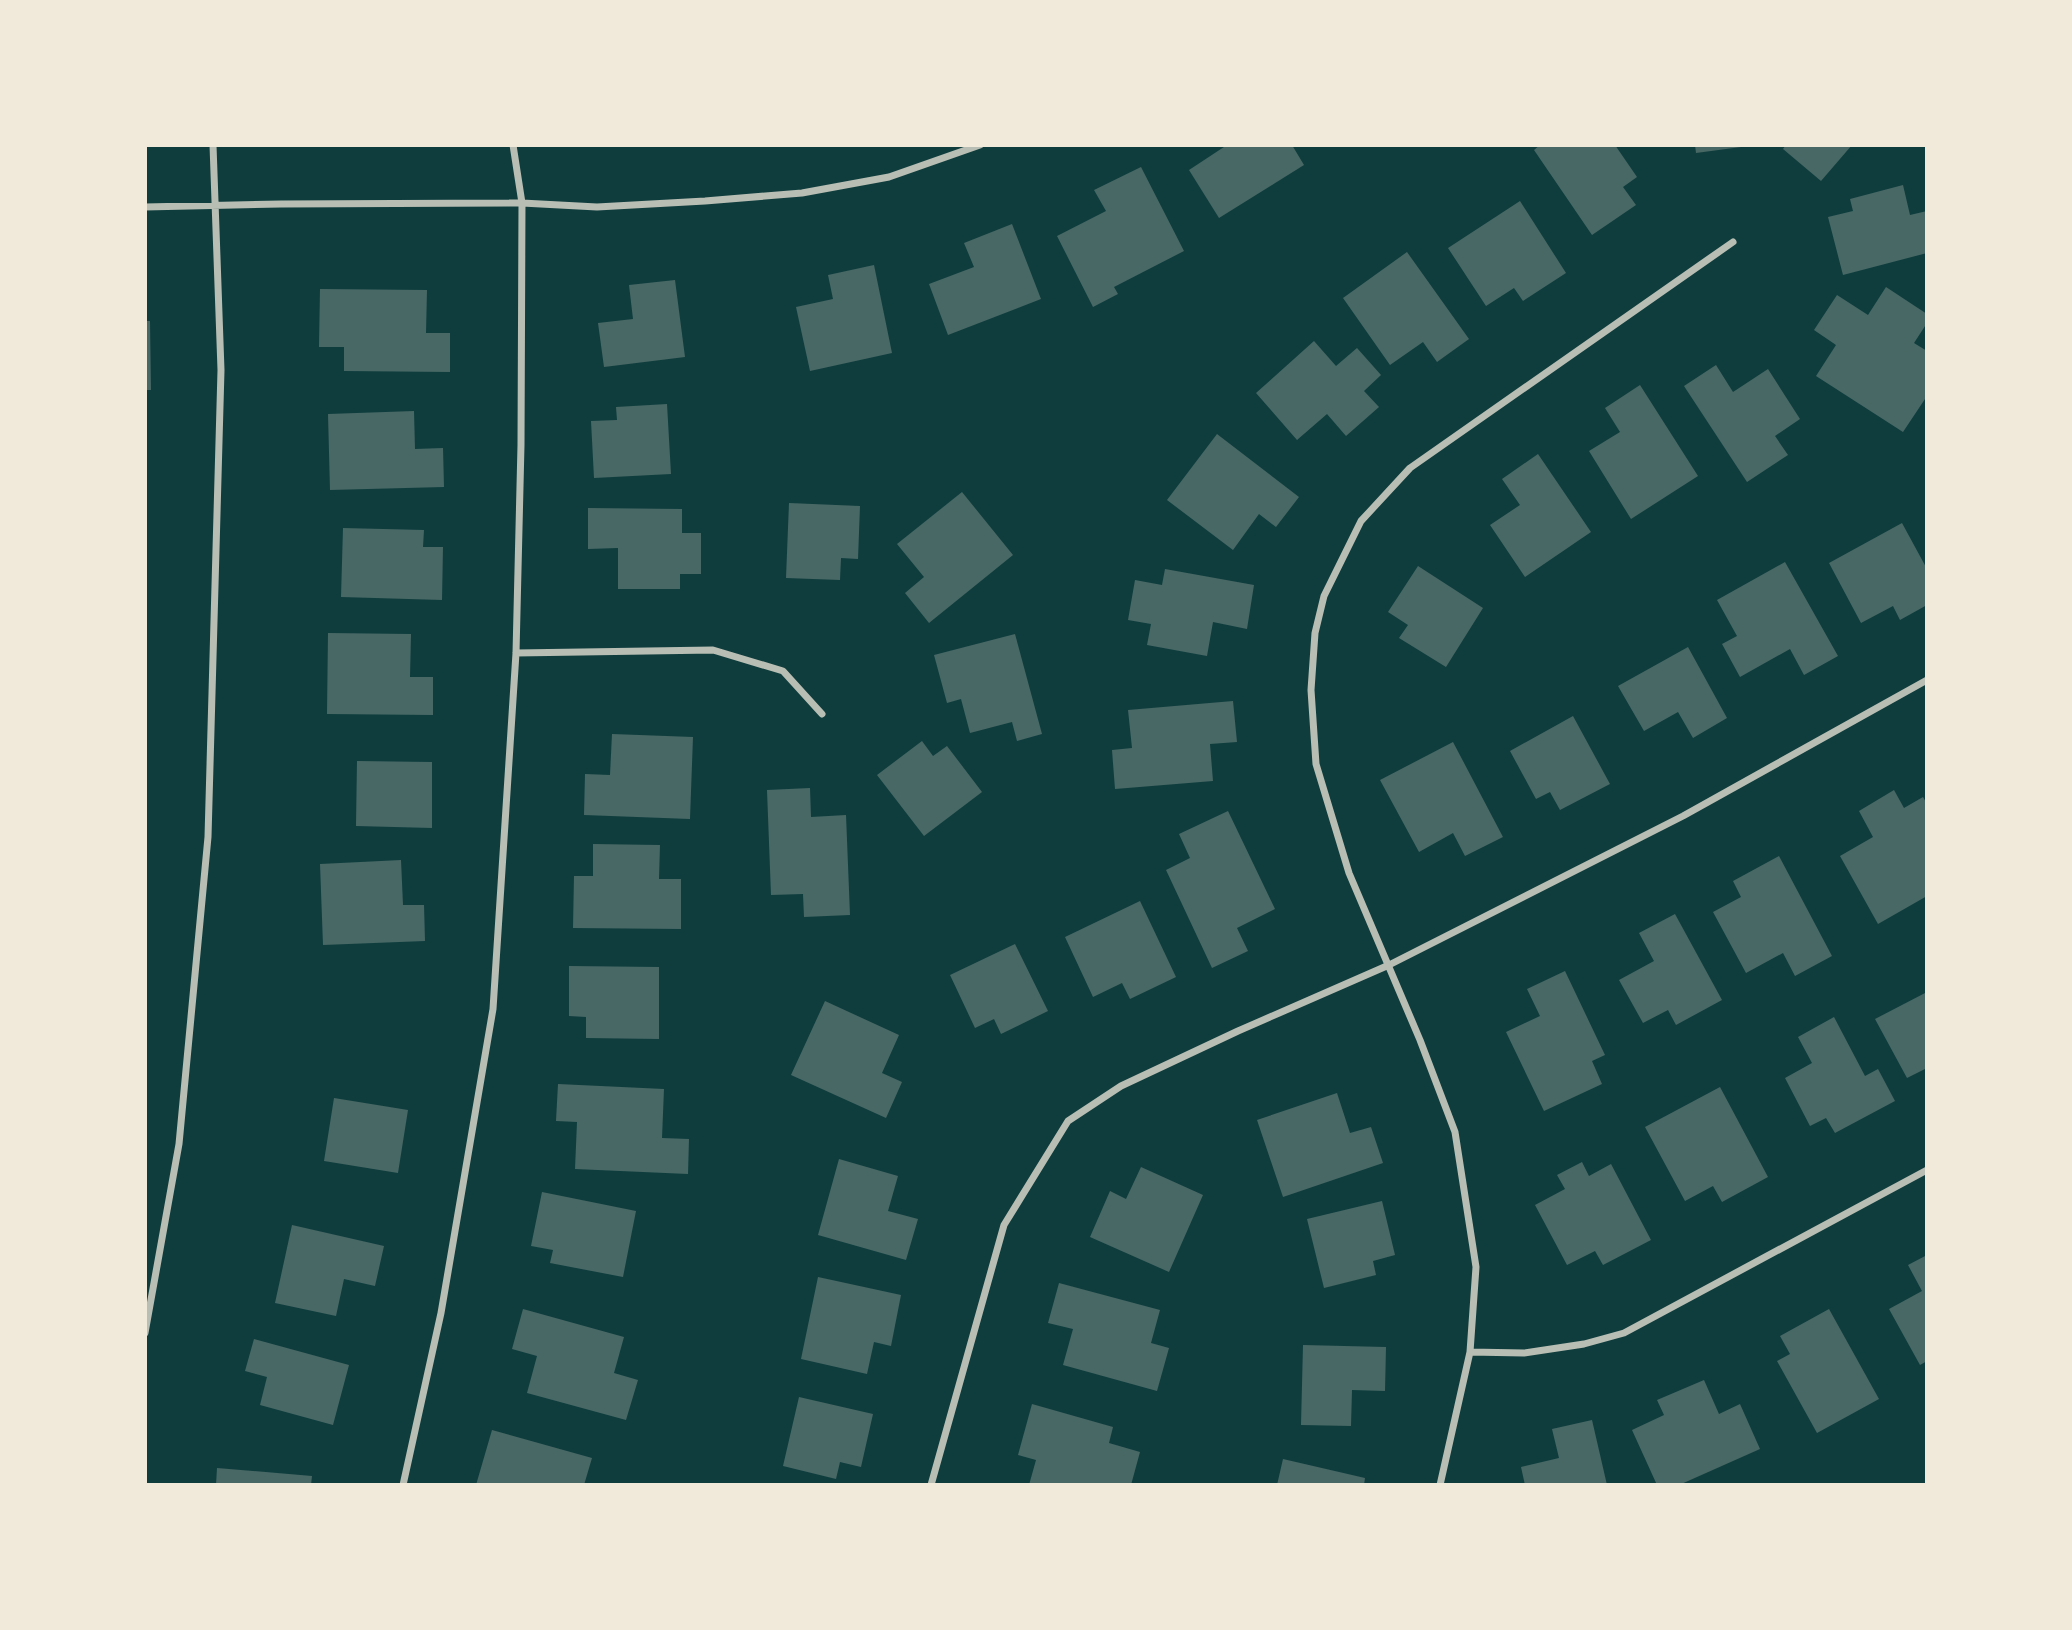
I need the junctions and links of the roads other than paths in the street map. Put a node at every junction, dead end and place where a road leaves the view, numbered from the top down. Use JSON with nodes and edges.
{"nodes":[{"id":1,"x":214,"y":145,"type":"edge"},
{"id":2,"x":513,"y":145,"type":"edge"},
{"id":3,"x":980,"y":145,"type":"edge"},
{"id":4,"x":522,"y":203,"type":"junction"},
{"id":5,"x":214,"y":206,"type":"junction"},
{"id":6,"x":145,"y":207,"type":"edge"},
{"id":7,"x":1732,"y":242,"type":"dead end"},
{"id":8,"x":516,"y":653,"type":"junction"},
{"id":9,"x":1927,"y":680,"type":"edge"},
{"id":10,"x":822,"y":714,"type":"dead end"},
{"id":11,"x":1389,"y":965,"type":"junction"},
{"id":12,"x":1927,"y":1170,"type":"edge"},
{"id":13,"x":145,"y":1333,"type":"edge"},
{"id":14,"x":1470,"y":1353,"type":"junction"},
{"id":15,"x":404,"y":1485,"type":"edge"},
{"id":16,"x":931,"y":1485,"type":"edge"},
{"id":17,"x":1440,"y":1485,"type":"edge"}],
"edges":[{"from":1,"to":5,"type":"street"},
{"from":2,"to":4,"type":"street"},
{"from":3,"to":4,"type":"street"},
{"from":4,"to":5,"type":"street"},
{"from":4,"to":8,"type":"street"},
{"from":5,"to":6,"type":"street"},
{"from":5,"to":13,"type":"street"},
{"from":7,"to":11,"type":"street"},
{"from":8,"to":10,"type":"street"},
{"from":8,"to":15,"type":"street"},
{"from":9,"to":11,"type":"street"},
{"from":11,"to":14,"type":"street"},
{"from":11,"to":16,"type":"street"},
{"from":12,"to":14,"type":"street"},
{"from":14,"to":17,"type":"street"}]}
